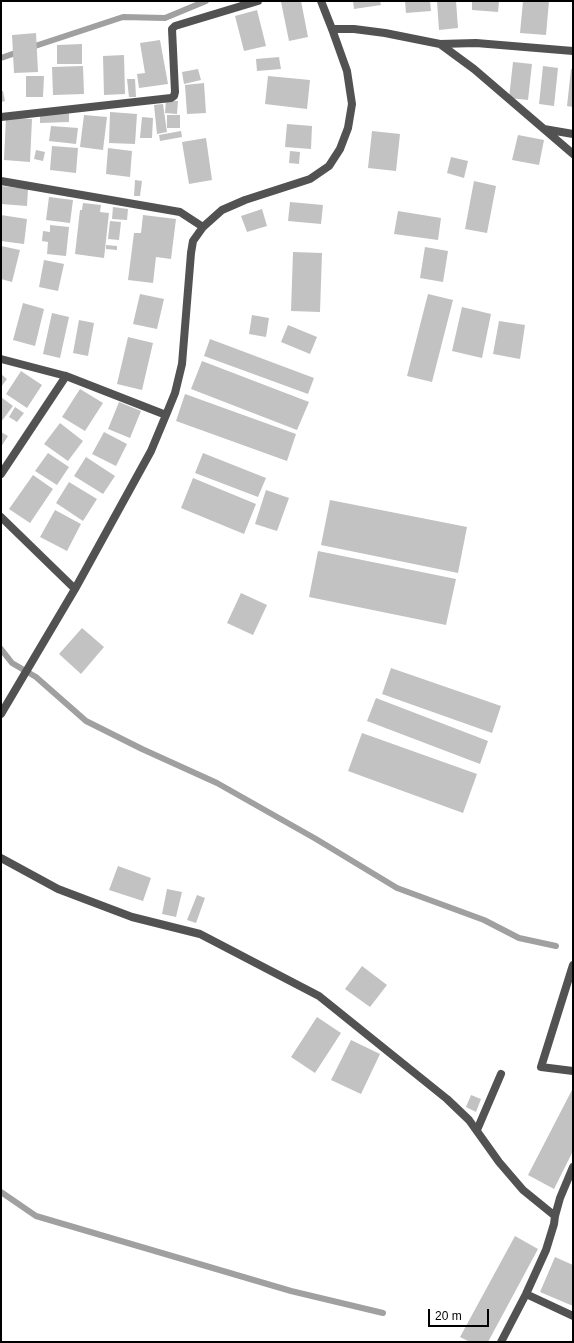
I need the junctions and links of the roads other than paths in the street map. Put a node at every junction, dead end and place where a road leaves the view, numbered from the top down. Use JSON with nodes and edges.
{"nodes":[{"id":1,"x":258,"y":1,"type":"edge"},
{"id":2,"x":321,"y":1,"type":"edge"},
{"id":3,"x":332,"y":29,"type":"junction"},
{"id":4,"x":440,"y":44,"type":"junction"},
{"id":5,"x":573,"y":51,"type":"edge"},
{"id":6,"x":1,"y":117,"type":"edge"},
{"id":7,"x":543,"y":129,"type":"junction"},
{"id":8,"x":573,"y":134,"type":"edge"},
{"id":9,"x":573,"y":154,"type":"edge"},
{"id":10,"x":1,"y":181,"type":"edge"},
{"id":11,"x":203,"y":227,"type":"junction"},
{"id":12,"x":1,"y":359,"type":"edge"},
{"id":13,"x":66,"y":376,"type":"junction"},
{"id":14,"x":166,"y":415,"type":"junction"},
{"id":15,"x":1,"y":474,"type":"edge"},
{"id":16,"x":1,"y":517,"type":"edge"},
{"id":17,"x":75,"y":589,"type":"junction"},
{"id":18,"x":1,"y":714,"type":"edge"},
{"id":19,"x":1,"y":858,"type":"edge"},
{"id":20,"x":573,"y":965,"type":"edge"},
{"id":21,"x":573,"y":1071,"type":"edge"},
{"id":22,"x":501,"y":1074,"type":"dead end"},
{"id":23,"x":476,"y":1130,"type":"junction"},
{"id":24,"x":573,"y":1167,"type":"edge"},
{"id":25,"x":555,"y":1216,"type":"junction"},
{"id":26,"x":526,"y":1294,"type":"junction"},
{"id":27,"x":573,"y":1316,"type":"edge"},
{"id":28,"x":500,"y":1342,"type":"edge"}],
"edges":[{"from":1,"to":6,"type":"street"},
{"from":2,"to":3,"type":"street"},
{"from":3,"to":4,"type":"street"},
{"from":3,"to":11,"type":"street"},
{"from":4,"to":5,"type":"street"},
{"from":4,"to":7,"type":"street"},
{"from":7,"to":8,"type":"street"},
{"from":7,"to":9,"type":"street"},
{"from":10,"to":11,"type":"street"},
{"from":11,"to":14,"type":"street"},
{"from":12,"to":13,"type":"street"},
{"from":13,"to":14,"type":"street"},
{"from":13,"to":15,"type":"street"},
{"from":14,"to":17,"type":"street"},
{"from":16,"to":17,"type":"street"},
{"from":17,"to":18,"type":"street"},
{"from":19,"to":23,"type":"street"},
{"from":20,"to":21,"type":"street"},
{"from":22,"to":23,"type":"street"},
{"from":23,"to":25,"type":"street"},
{"from":24,"to":25,"type":"street"},
{"from":25,"to":26,"type":"street"},
{"from":26,"to":27,"type":"street"},
{"from":26,"to":28,"type":"street"}]}
